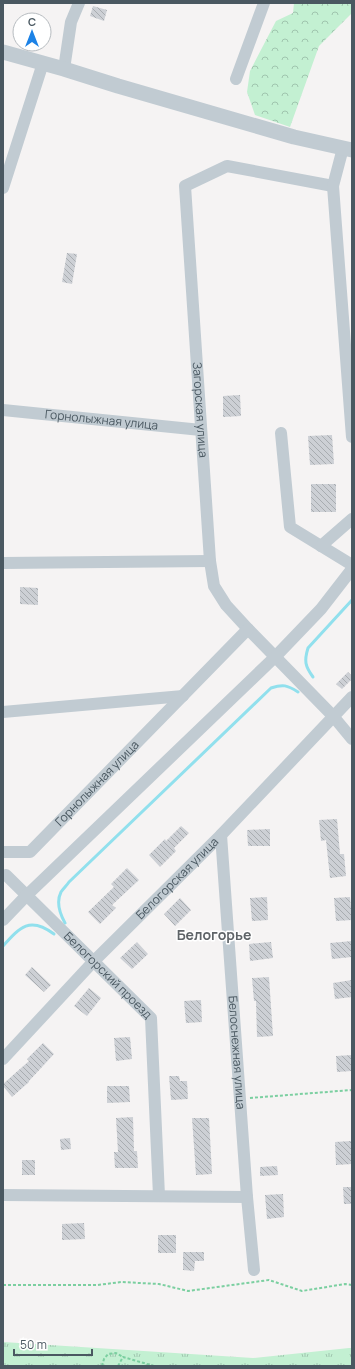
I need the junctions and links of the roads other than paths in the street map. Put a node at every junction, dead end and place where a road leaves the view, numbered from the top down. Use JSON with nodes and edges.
{"nodes":[{"id":1,"x":78,"y":3,"type":"edge"},
{"id":2,"x":264,"y":3,"type":"edge"},
{"id":3,"x":3,"y":52,"type":"edge"},
{"id":4,"x":43,"y":63,"type":"junction"},
{"id":5,"x":64,"y":69,"type":"junction"},
{"id":6,"x":236,"y":79,"type":"dead end"},
{"id":7,"x":348,"y":149,"type":"edge"},
{"id":8,"x":4,"y":181,"type":"edge"},
{"id":9,"x":333,"y":186,"type":"junction"},
{"id":10,"x":3,"y":410,"type":"edge"},
{"id":11,"x":201,"y":430,"type":"junction"},
{"id":12,"x":281,"y":433,"type":"dead end"},
{"id":13,"x":352,"y":436,"type":"edge"},
{"id":14,"x":352,"y":519,"type":"edge"},
{"id":15,"x":321,"y":546,"type":"junction"},
{"id":16,"x":210,"y":561,"type":"junction"},
{"id":17,"x":3,"y":563,"type":"edge"},
{"id":18,"x":352,"y":565,"type":"edge"},
{"id":19,"x":352,"y":569,"type":"edge"},
{"id":20,"x":248,"y":629,"type":"junction"},
{"id":21,"x":275,"y":657,"type":"junction"},
{"id":22,"x":183,"y":696,"type":"junction"},
{"id":23,"x":352,"y":697,"type":"edge"},
{"id":24,"x":3,"y":712,"type":"edge"},
{"id":25,"x":333,"y":716,"type":"junction"},
{"id":26,"x":352,"y":739,"type":"edge"},
{"id":27,"x":221,"y":835,"type":"junction"},
{"id":28,"x":3,"y":852,"type":"edge"},
{"id":29,"x":6,"y":875,"type":"dead end"},
{"id":30,"x":26,"y":896,"type":"junction"},
{"id":31,"x":3,"y":920,"type":"edge"},
{"id":32,"x":93,"y":962,"type":"junction"},
{"id":33,"x":3,"y":1059,"type":"edge"},
{"id":34,"x":3,"y":1195,"type":"edge"},
{"id":35,"x":159,"y":1196,"type":"junction"},
{"id":36,"x":247,"y":1197,"type":"junction"},
{"id":37,"x":254,"y":1270,"type":"dead end"}],
"edges":[{"from":1,"to":5,"type":"street"},
{"from":2,"to":6,"type":"street"},
{"from":3,"to":4,"type":"street"},
{"from":4,"to":5,"type":"street"},
{"from":4,"to":8,"type":"street"},
{"from":5,"to":7,"type":"street"},
{"from":7,"to":9,"type":"street"},
{"from":9,"to":11,"type":"street","name":"Загорская улица"},
{"from":9,"to":13,"type":"street"},
{"from":10,"to":11,"type":"street","name":"Горнолыжная улица"},
{"from":11,"to":16,"type":"street","name":"Загорская улица"},
{"from":12,"to":15,"type":"street"},
{"from":14,"to":15,"type":"street"},
{"from":15,"to":18,"type":"street"},
{"from":16,"to":17,"type":"street"},
{"from":16,"to":20,"type":"street","name":"Загорская улица"},
{"from":19,"to":21,"type":"street"},
{"from":20,"to":21,"type":"street","name":"Загорская улица"},
{"from":20,"to":22,"type":"street","name":"Горнолыжная улица"},
{"from":21,"to":25,"type":"street","name":"Загорская улица"},
{"from":21,"to":30,"type":"street"},
{"from":22,"to":24,"type":"street"},
{"from":22,"to":28,"type":"street","name":"Горнолыжная улица"},
{"from":23,"to":25,"type":"street","name":"Белогорская улица"},
{"from":25,"to":26,"type":"street","name":"Загорская улица"},
{"from":25,"to":27,"type":"street","name":"Белогорская улица"},
{"from":27,"to":32,"type":"street","name":"Белогорская улица"},
{"from":27,"to":36,"type":"street","name":"Белоснежная улица"},
{"from":29,"to":30,"type":"street","name":"Белогорский проезд"},
{"from":30,"to":31,"type":"street"},
{"from":30,"to":32,"type":"street","name":"Белогорский проезд"},
{"from":32,"to":33,"type":"street","name":"Белогорская улица"},
{"from":32,"to":35,"type":"street","name":"Белогорский проезд"},
{"from":34,"to":35,"type":"street"},
{"from":35,"to":36,"type":"street"},
{"from":36,"to":37,"type":"street","name":"Белоснежная улица"}]}
